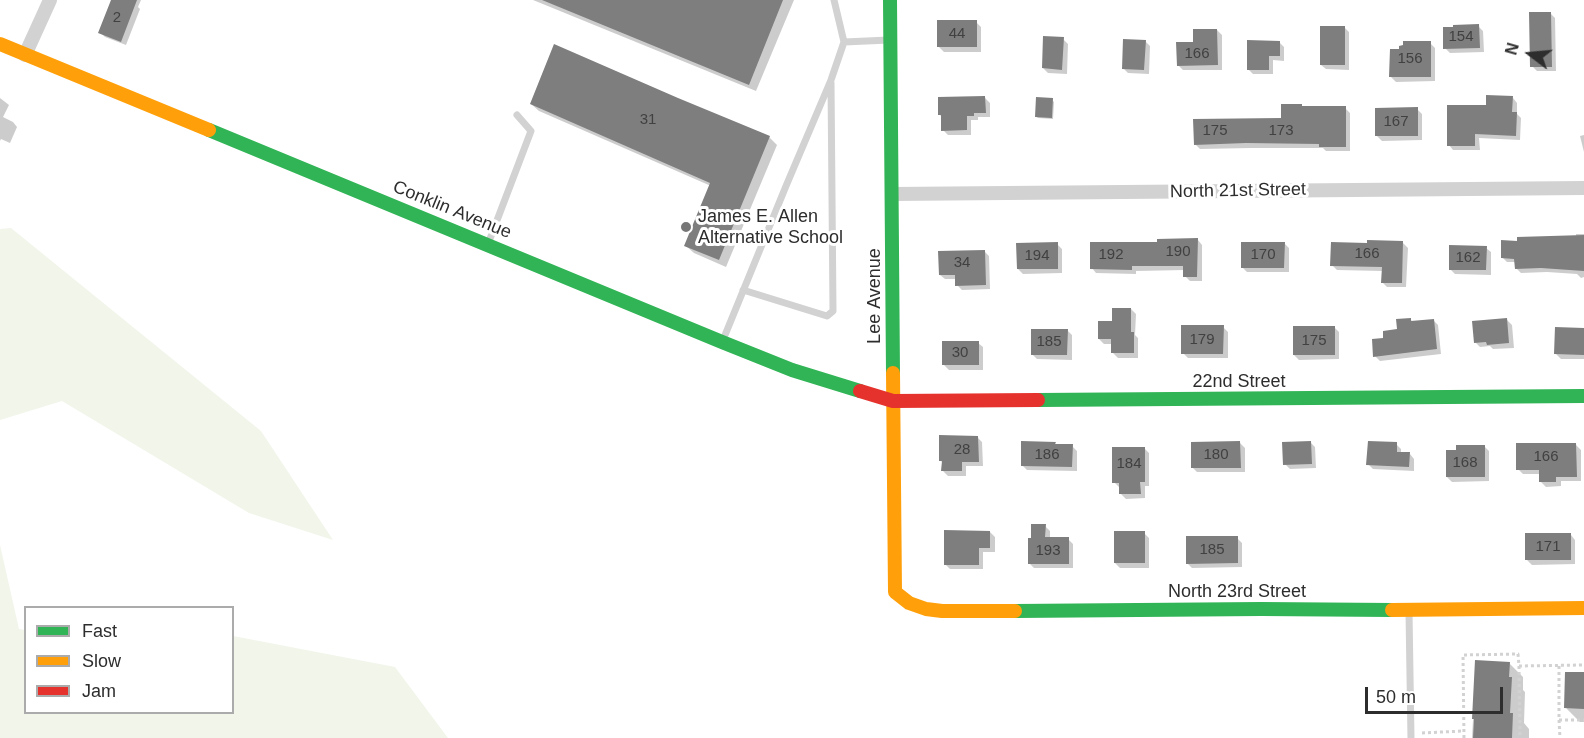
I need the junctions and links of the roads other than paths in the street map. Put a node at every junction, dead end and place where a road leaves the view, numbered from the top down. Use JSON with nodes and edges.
{"nodes":[{"id":1,"x":50,"y":0,"type":"edge"},
{"id":2,"x":834,"y":0,"type":"edge"},
{"id":3,"x":890,"y":0,"type":"edge"},
{"id":4,"x":891,"y":40,"type":"junction"},
{"id":5,"x":844,"y":42,"type":"junction"},
{"id":6,"x":0,"y":44,"type":"edge"},
{"id":7,"x":25,"y":55,"type":"junction"},
{"id":8,"x":831,"y":81,"type":"junction"},
{"id":9,"x":517,"y":115,"type":"dead end"},
{"id":10,"x":1584,"y":188,"type":"edge"},
{"id":11,"x":892,"y":194,"type":"junction"},
{"id":12,"x":488,"y":244,"type":"junction"},
{"id":13,"x":743,"y":290,"type":"junction"},
{"id":14,"x":722,"y":342,"type":"junction"},
{"id":15,"x":1584,"y":396,"type":"edge"},
{"id":16,"x":893,"y":401,"type":"junction"},
{"id":17,"x":895,"y":592,"type":"joint"},
{"id":18,"x":1584,"y":608,"type":"edge"},
{"id":19,"x":1409,"y":610,"type":"junction"},
{"id":20,"x":1411,"y":736,"type":"edge"}],
"edges":[{"from":1,"to":7,"type":"street"},
{"from":2,"to":5,"type":"lane"},
{"from":3,"to":4,"type":"street","name":"Lee Avenue"},
{"from":4,"to":5,"type":"lane"},
{"from":4,"to":11,"type":"street","name":"Lee Avenue"},
{"from":5,"to":8,"type":"lane"},
{"from":6,"to":7,"type":"street","name":"Conklin Avenue"},
{"from":7,"to":12,"type":"street","name":"Conklin Avenue"},
{"from":8,"to":13,"type":"lane"},
{"from":8,"to":13,"type":"lane"},
{"from":9,"to":12,"type":"lane"},
{"from":10,"to":11,"type":"street","name":"North 21st Street"},
{"from":11,"to":16,"type":"street","name":"Lee Avenue"},
{"from":12,"to":14,"type":"street","name":"Conklin Avenue"},
{"from":13,"to":14,"type":"lane"},
{"from":14,"to":16,"type":"street","name":"Conklin Avenue"},
{"from":15,"to":16,"type":"street","name":"22nd Street"},
{"from":16,"to":17,"type":"street","name":"Lee Avenue"},
{"from":17,"to":19,"type":"street","name":"North 23rd Street"},
{"from":18,"to":19,"type":"street","name":"North 23rd Street"},
{"from":19,"to":20,"type":"lane"}]}
